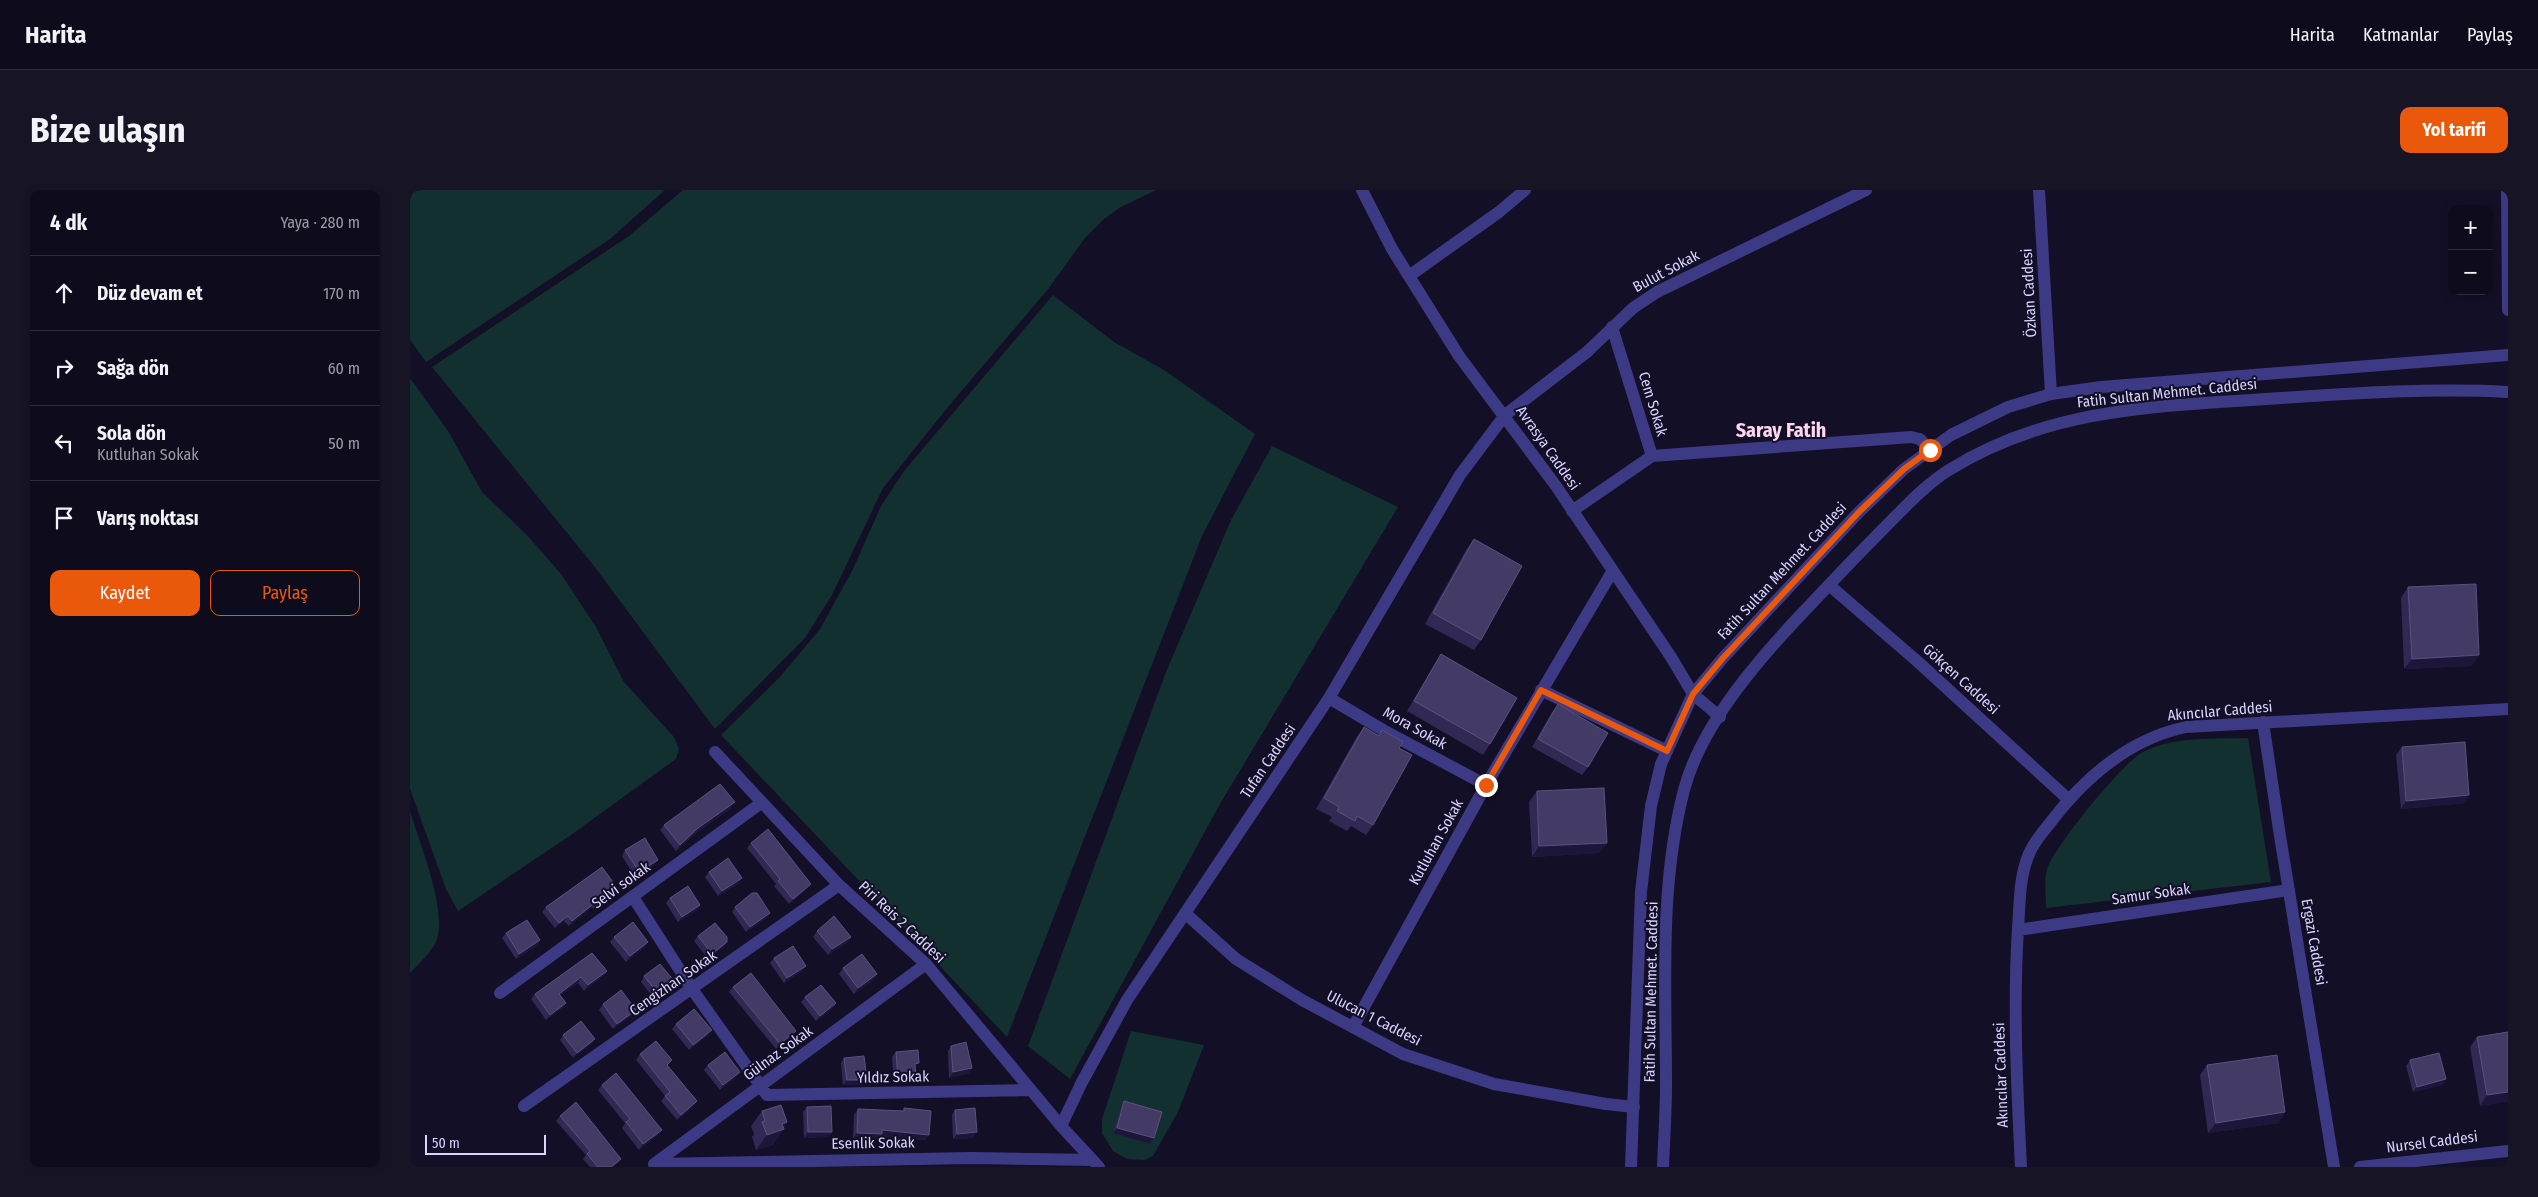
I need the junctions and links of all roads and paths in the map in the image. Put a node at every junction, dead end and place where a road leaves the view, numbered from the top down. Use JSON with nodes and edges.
{"nodes":[{"id":1,"x":1362,"y":190,"type":"edge"},
{"id":2,"x":1525,"y":190,"type":"edge"},
{"id":3,"x":1866,"y":190,"type":"edge"},
{"id":4,"x":2038,"y":190,"type":"edge"},
{"id":5,"x":2507,"y":190,"type":"edge"},
{"id":6,"x":1409,"y":276,"type":"junction"},
{"id":7,"x":2508,"y":310,"type":"edge"},
{"id":8,"x":1612,"y":327,"type":"junction"},
{"id":9,"x":2508,"y":355,"type":"edge"},
{"id":10,"x":2508,"y":392,"type":"edge"},
{"id":11,"x":2051,"y":394,"type":"junction"},
{"id":12,"x":1505,"y":415,"type":"junction"},
{"id":13,"x":1930,"y":450,"type":"junction"},
{"id":14,"x":1652,"y":456,"type":"junction"},
{"id":15,"x":1572,"y":511,"type":"junction"},
{"id":16,"x":1612,"y":572,"type":"junction"},
{"id":17,"x":1829,"y":584,"type":"junction"},
{"id":18,"x":1541,"y":690,"type":"junction"},
{"id":19,"x":1693,"y":694,"type":"junction"},
{"id":20,"x":1329,"y":698,"type":"junction"},
{"id":21,"x":2508,"y":709,"type":"edge"},
{"id":22,"x":1720,"y":717,"type":"junction"},
{"id":23,"x":2263,"y":722,"type":"junction"},
{"id":24,"x":1667,"y":751,"type":"junction"},
{"id":25,"x":715,"y":752,"type":"dead end"},
{"id":26,"x":1486,"y":785,"type":"junction"},
{"id":27,"x":2068,"y":800,"type":"junction"},
{"id":28,"x":761,"y":803,"type":"junction"},
{"id":29,"x":839,"y":886,"type":"junction"},
{"id":30,"x":2289,"y":890,"type":"junction"},
{"id":31,"x":633,"y":897,"type":"junction"},
{"id":32,"x":1185,"y":913,"type":"junction"},
{"id":33,"x":2018,"y":930,"type":"junction"},
{"id":34,"x":926,"y":964,"type":"junction"},
{"id":35,"x":692,"y":989,"type":"junction"},
{"id":36,"x":500,"y":993,"type":"dead end"},
{"id":37,"x":1353,"y":1027,"type":"junction"},
{"id":38,"x":759,"y":1086,"type":"junction"},
{"id":39,"x":1031,"y":1090,"type":"junction"},
{"id":40,"x":524,"y":1106,"type":"dead end"},
{"id":41,"x":1634,"y":1106,"type":"junction"},
{"id":42,"x":1061,"y":1126,"type":"junction"},
{"id":43,"x":2508,"y":1151,"type":"edge"},
{"id":44,"x":979,"y":1162,"type":"edge"},
{"id":45,"x":1096,"y":1163,"type":"edge"},
{"id":46,"x":728,"y":1165,"type":"edge"},
{"id":47,"x":652,"y":1166,"type":"edge"},
{"id":48,"x":1631,"y":1167,"type":"edge"},
{"id":49,"x":1663,"y":1167,"type":"edge"},
{"id":50,"x":2021,"y":1167,"type":"edge"},
{"id":51,"x":2334,"y":1167,"type":"edge"},
{"id":52,"x":2360,"y":1167,"type":"edge"}],
"edges":[{"from":1,"to":6,"type":"street","name":"Avrasya Caddesi"},
{"from":2,"to":6,"type":"street"},
{"from":3,"to":8,"type":"street","name":"Bulut Sokak"},
{"from":4,"to":11,"type":"street","name":"Özkan Caddesi"},
{"from":5,"to":7,"type":"street"},
{"from":6,"to":12,"type":"street","name":"Avrasya Caddesi"},
{"from":8,"to":12,"type":"street","name":"Bulut Sokak"},
{"from":8,"to":14,"type":"street","name":"Cem Sokak"},
{"from":9,"to":11,"type":"street","name":"Fatih Sultan Mehmet. Caddesi"},
{"from":10,"to":17,"type":"street","name":"Fatih Sultan Mehmet. Caddesi"},
{"from":11,"to":13,"type":"street","name":"Fatih Sultan Mehmet. Caddesi"},
{"from":12,"to":15,"type":"street","name":"Avrasya Caddesi"},
{"from":12,"to":20,"type":"street","name":"Tufan Caddesi"},
{"from":13,"to":14,"type":"street"},
{"from":13,"to":19,"type":"street","name":"Fatih Sultan Mehmet. Caddesi"},
{"from":14,"to":15,"type":"street","name":"Cem Sokak"},
{"from":15,"to":16,"type":"street","name":"Avrasya Caddesi"},
{"from":16,"to":18,"type":"street","name":"Kutluhan Sokak"},
{"from":16,"to":19,"type":"street","name":"Avrasya Caddesi"},
{"from":17,"to":22,"type":"street","name":"Fatih Sultan Mehmet. Caddesi"},
{"from":17,"to":27,"type":"street","name":"Gökçen Caddesi"},
{"from":18,"to":24,"type":"street"},
{"from":18,"to":26,"type":"street","name":"Kutluhan Sokak"},
{"from":19,"to":22,"type":"street","name":"Avrasya Caddesi"},
{"from":19,"to":24,"type":"street","name":"Fatih Sultan Mehmet. Caddesi"},
{"from":20,"to":26,"type":"street","name":"Mora Sokak"},
{"from":20,"to":32,"type":"street","name":"Tufan Caddesi"},
{"from":21,"to":23,"type":"street","name":"Akıncılar Caddesi"},
{"from":22,"to":49,"type":"street","name":"Fatih Sultan Mehmet. Caddesi"},
{"from":23,"to":27,"type":"street","name":"Akıncılar Caddesi"},
{"from":23,"to":30,"type":"street","name":"Ergazi Caddesi"},
{"from":24,"to":41,"type":"street","name":"Fatih Sultan Mehmet. Caddesi"},
{"from":25,"to":28,"type":"street","name":"Piri Reis 2 Caddesi"},
{"from":26,"to":37,"type":"street","name":"Kutluhan Sokak"},
{"from":27,"to":33,"type":"street","name":"Akıncılar Caddesi"},
{"from":28,"to":29,"type":"street","name":"Piri Reis 2 Caddesi"},
{"from":28,"to":31,"type":"street","name":"Selvi sokak"},
{"from":29,"to":34,"type":"street","name":"Piri Reis 2 Caddesi"},
{"from":29,"to":35,"type":"street","name":"Cengizhan Sokak"},
{"from":30,"to":33,"type":"street","name":"Samur Sokak"},
{"from":30,"to":51,"type":"street","name":"Ergazi Caddesi"},
{"from":31,"to":35,"type":"street"},
{"from":31,"to":36,"type":"street","name":"Selvi sokak"},
{"from":32,"to":37,"type":"street","name":"Ulucan 1 Caddesi"},
{"from":32,"to":42,"type":"street","name":"Tufan Caddesi"},
{"from":33,"to":50,"type":"street","name":"Akıncılar Caddesi"},
{"from":34,"to":38,"type":"street","name":"Gülnaz Sokak"},
{"from":34,"to":39,"type":"street","name":"Piri Reis 2 Caddesi"},
{"from":35,"to":38,"type":"street"},
{"from":35,"to":40,"type":"street","name":"Cengizhan Sokak"},
{"from":37,"to":41,"type":"street","name":"Ulucan 1 Caddesi"},
{"from":38,"to":39,"type":"street","name":"Yıldız Sokak"},
{"from":38,"to":47,"type":"street","name":"Gülnaz Sokak"},
{"from":39,"to":42,"type":"street","name":"Piri Reis 2 Caddesi"},
{"from":41,"to":48,"type":"street","name":"Fatih Sultan Mehmet. Caddesi"},
{"from":42,"to":45,"type":"street","name":"Piri Reis 2 Caddesi"},
{"from":43,"to":52,"type":"street","name":"Nursel Caddesi"},
{"from":44,"to":45,"type":"street","name":"Esenlik Sokak"},
{"from":44,"to":46,"type":"street","name":"Esenlik Sokak"},
{"from":46,"to":47,"type":"street","name":"Esenlik Sokak"}]}
